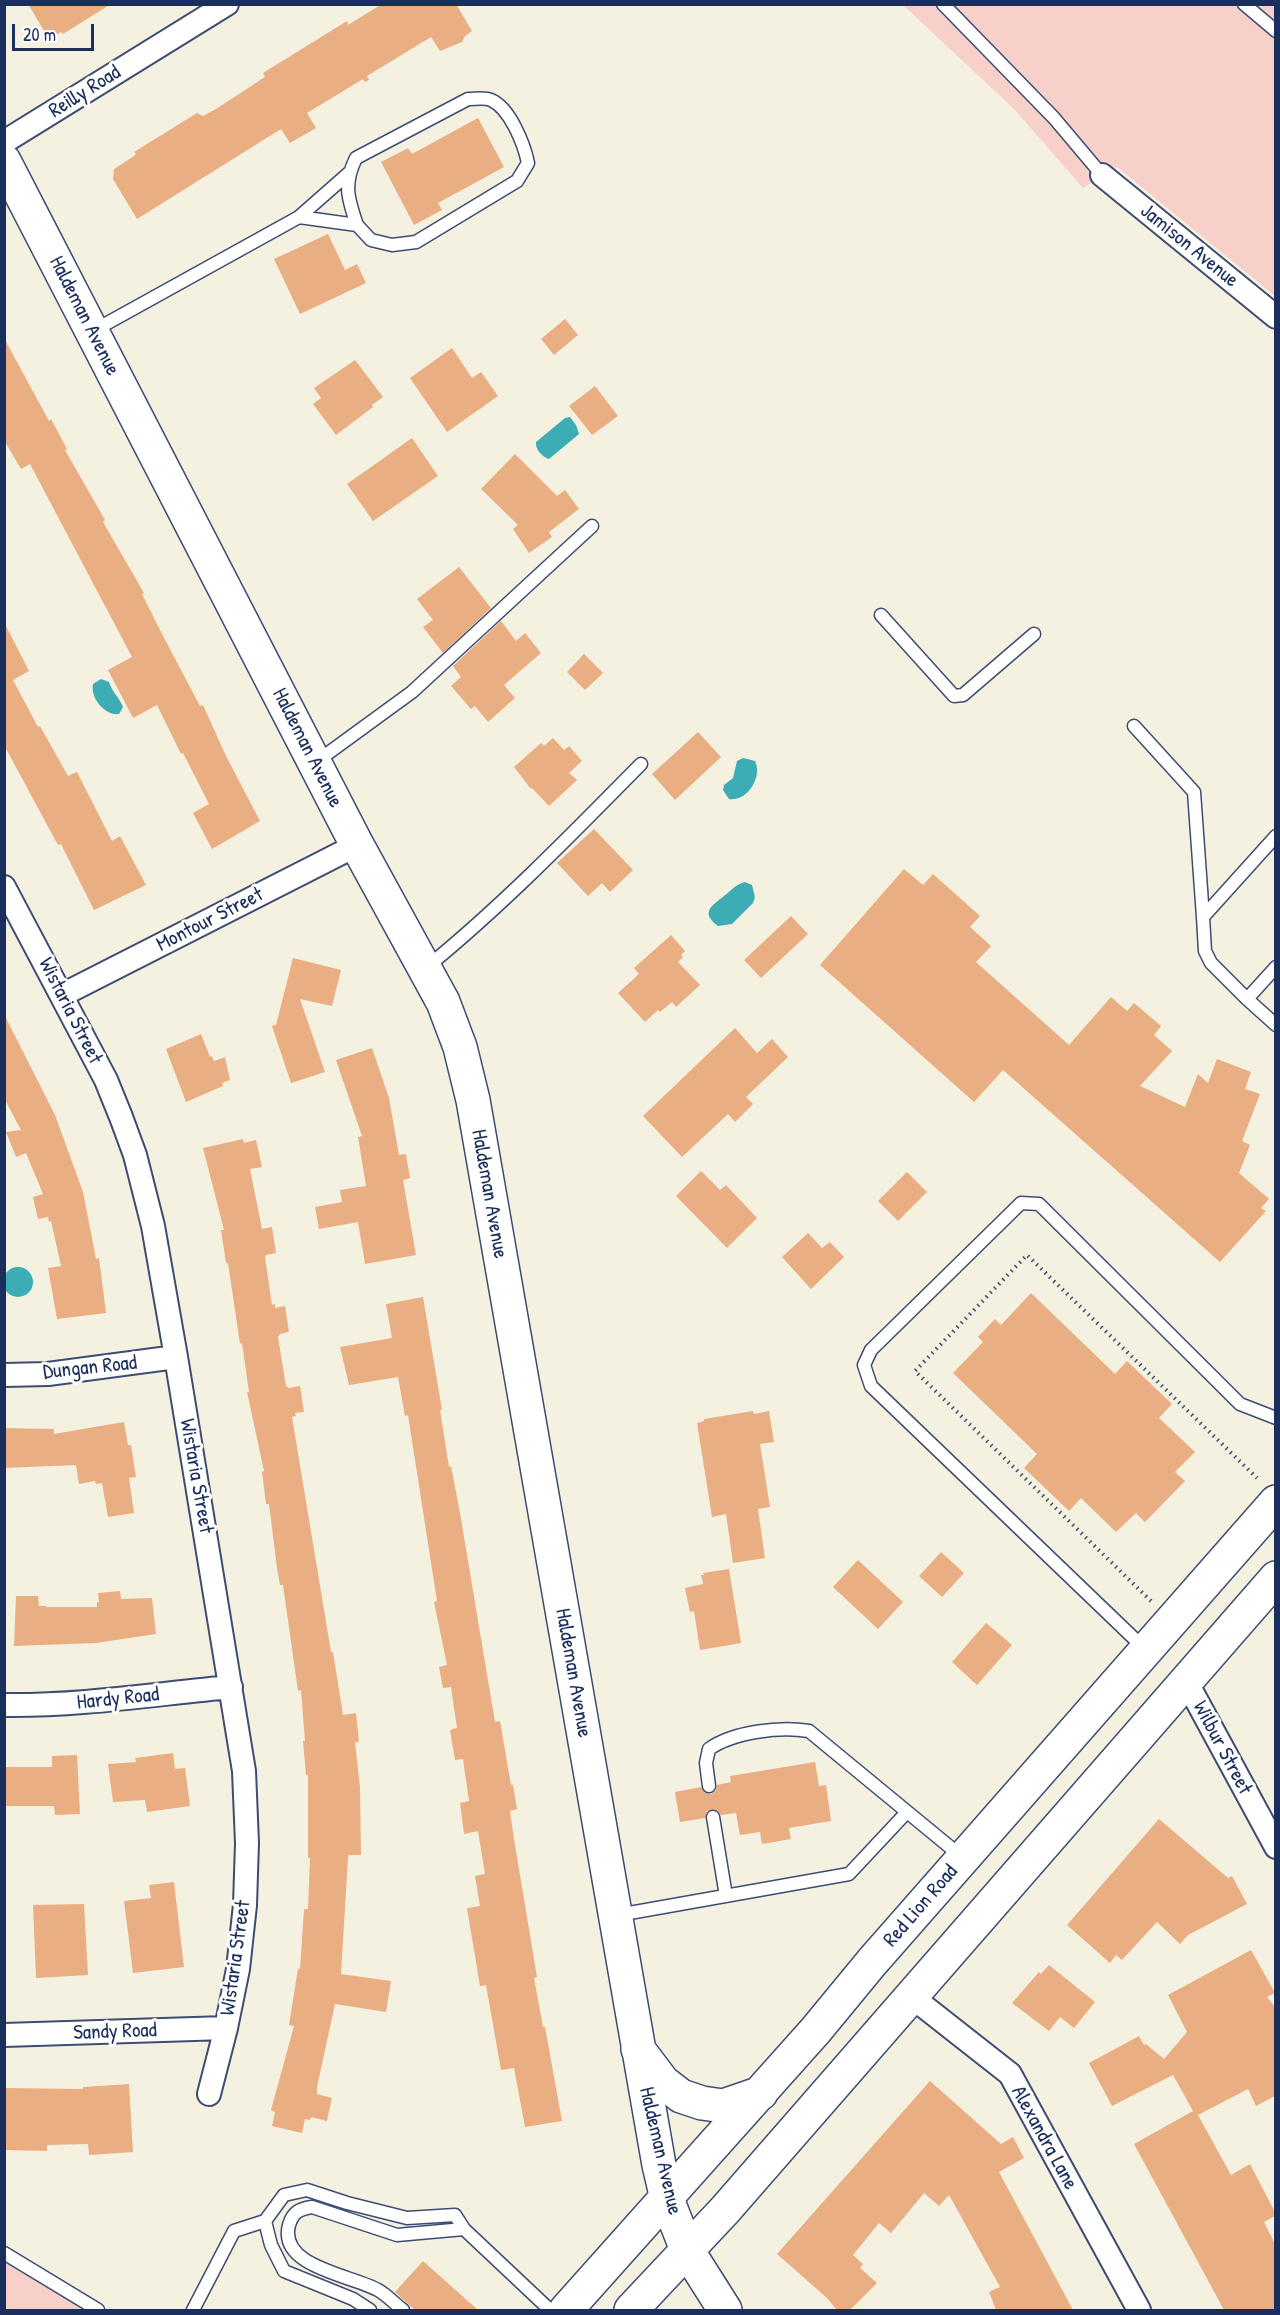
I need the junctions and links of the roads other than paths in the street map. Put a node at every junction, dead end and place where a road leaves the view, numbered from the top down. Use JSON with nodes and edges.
{"nodes":[{"id":1,"x":227,"y":4,"type":"edge"},
{"id":2,"x":944,"y":4,"type":"edge"},
{"id":3,"x":1244,"y":4,"type":"edge"},
{"id":4,"x":1275,"y":31,"type":"edge"},
{"id":5,"x":4,"y":142,"type":"edge"},
{"id":6,"x":4,"y":161,"type":"edge"},
{"id":7,"x":349,"y":173,"type":"junction"},
{"id":8,"x":1102,"y":176,"type":"joint"},
{"id":9,"x":299,"y":217,"type":"junction"},
{"id":10,"x":357,"y":225,"type":"junction"},
{"id":11,"x":1275,"y":317,"type":"edge"},
{"id":12,"x":92,"y":331,"type":"junction"},
{"id":13,"x":592,"y":526,"type":"dead end"},
{"id":14,"x":881,"y":615,"type":"dead end"},
{"id":15,"x":1034,"y":634,"type":"dead end"},
{"id":16,"x":1134,"y":726,"type":"dead end"},
{"id":17,"x":315,"y":763,"type":"junction"},
{"id":18,"x":641,"y":764,"type":"dead end"},
{"id":19,"x":1275,"y":836,"type":"edge"},
{"id":20,"x":357,"y":845,"type":"junction"},
{"id":21,"x":4,"y":887,"type":"edge"},
{"id":22,"x":1203,"y":917,"type":"junction"},
{"id":23,"x":1275,"y":967,"type":"edge"},
{"id":24,"x":426,"y":968,"type":"junction"},
{"id":25,"x":62,"y":994,"type":"junction"},
{"id":26,"x":1247,"y":999,"type":"junction"},
{"id":27,"x":1275,"y":1025,"type":"edge"},
{"id":28,"x":176,"y":1358,"type":"junction"},
{"id":29,"x":4,"y":1375,"type":"edge"},
{"id":30,"x":1275,"y":1418,"type":"edge"},
{"id":31,"x":1268,"y":1492,"type":"edge"},
{"id":32,"x":1275,"y":1578,"type":"edge"},
{"id":33,"x":1146,"y":1650,"type":"junction"},
{"id":34,"x":1186,"y":1681,"type":"junction"},
{"id":35,"x":231,"y":1687,"type":"junction"},
{"id":36,"x":4,"y":1705,"type":"edge"},
{"id":37,"x":709,"y":1786,"type":"dead end"},
{"id":38,"x":907,"y":1812,"type":"junction"},
{"id":39,"x":713,"y":1817,"type":"dead end"},
{"id":40,"x":1275,"y":1847,"type":"edge"},
{"id":41,"x":963,"y":1858,"type":"junction"},
{"id":42,"x":726,"y":1896,"type":"junction"},
{"id":43,"x":615,"y":1916,"type":"junction"},
{"id":44,"x":912,"y":1996,"type":"junction"},
{"id":45,"x":226,"y":2028,"type":"junction"},
{"id":46,"x":4,"y":2035,"type":"edge"},
{"id":47,"x":638,"y":2049,"type":"junction"},
{"id":48,"x":761,"y":2093,"type":"junction"},
{"id":49,"x":209,"y":2094,"type":"dead end"},
{"id":50,"x":667,"y":2199,"type":"junction"},
{"id":51,"x":265,"y":2221,"type":"junction"},
{"id":52,"x":464,"y":2229,"type":"junction"},
{"id":53,"x":687,"y":2250,"type":"junction"},
{"id":54,"x":4,"y":2253,"type":"edge"},
{"id":55,"x":98,"y":2310,"type":"edge"},
{"id":56,"x":193,"y":2310,"type":"edge"},
{"id":57,"x":370,"y":2310,"type":"edge"},
{"id":58,"x":403,"y":2310,"type":"edge"},
{"id":59,"x":550,"y":2310,"type":"edge"},
{"id":60,"x":566,"y":2310,"type":"edge"},
{"id":61,"x":631,"y":2310,"type":"edge"},
{"id":62,"x":725,"y":2310,"type":"edge"},
{"id":63,"x":1139,"y":2310,"type":"edge"}],
"edges":[{"from":1,"to":5,"type":"street","name":"Reilly Road"},
{"from":2,"to":8,"type":"lane"},
{"from":3,"to":4,"type":"lane"},
{"from":6,"to":12,"type":"main road","name":"Haldeman Avenue"},
{"from":7,"to":9,"type":"lane"},
{"from":7,"to":10,"type":"lane"},
{"from":7,"to":10,"type":"lane"},
{"from":8,"to":11,"type":"street","name":"Jamison Avenue"},
{"from":9,"to":10,"type":"lane"},
{"from":9,"to":12,"type":"lane"},
{"from":12,"to":17,"type":"main road","name":"Haldeman Avenue"},
{"from":13,"to":17,"type":"lane"},
{"from":14,"to":15,"type":"lane"},
{"from":16,"to":22,"type":"lane"},
{"from":17,"to":20,"type":"main road","name":"Haldeman Avenue"},
{"from":18,"to":24,"type":"lane"},
{"from":19,"to":22,"type":"lane"},
{"from":20,"to":24,"type":"main road","name":"Haldeman Avenue"},
{"from":20,"to":25,"type":"street","name":"Montour Street"},
{"from":21,"to":25,"type":"street","name":"Wistaria Street"},
{"from":22,"to":26,"type":"lane"},
{"from":23,"to":26,"type":"lane"},
{"from":24,"to":43,"type":"main road","name":"Haldeman Avenue"},
{"from":25,"to":28,"type":"street","name":"Wistaria Street"},
{"from":26,"to":27,"type":"lane"},
{"from":28,"to":29,"type":"street","name":"Dungan Road"},
{"from":28,"to":35,"type":"street","name":"Wistaria Street"},
{"from":30,"to":33,"type":"lane"},
{"from":31,"to":33,"type":"main road","name":"Red Lion Road"},
{"from":32,"to":34,"type":"main road"},
{"from":33,"to":41,"type":"main road","name":"Red Lion Road"},
{"from":34,"to":40,"type":"street","name":"Wilbur Street"},
{"from":34,"to":44,"type":"main road"},
{"from":35,"to":36,"type":"street","name":"Hardy Road"},
{"from":35,"to":45,"type":"street","name":"Wistaria Street"},
{"from":37,"to":38,"type":"lane"},
{"from":38,"to":41,"type":"lane"},
{"from":38,"to":42,"type":"lane"},
{"from":39,"to":42,"type":"lane"},
{"from":41,"to":48,"type":"main road","name":"Red Lion Road"},
{"from":42,"to":43,"type":"lane"},
{"from":43,"to":47,"type":"main road","name":"Haldeman Avenue"},
{"from":44,"to":53,"type":"main road"},
{"from":44,"to":63,"type":"street","name":"Alexandra Lane"},
{"from":45,"to":46,"type":"street","name":"Sandy Road"},
{"from":45,"to":49,"type":"street","name":"Wistaria Street"},
{"from":47,"to":48,"type":"main road"},
{"from":47,"to":50,"type":"main road","name":"Haldeman Avenue"},
{"from":48,"to":50,"type":"main road","name":"Red Lion Road"},
{"from":50,"to":53,"type":"main road","name":"Haldeman Avenue"},
{"from":50,"to":60,"type":"main road","name":"Red Lion Road"},
{"from":51,"to":52,"type":"lane"},
{"from":51,"to":56,"type":"lane"},
{"from":51,"to":57,"type":"lane"},
{"from":52,"to":58,"type":"lane"},
{"from":52,"to":59,"type":"lane"},
{"from":53,"to":61,"type":"main road"},
{"from":53,"to":62,"type":"main road","name":"Haldeman Avenue"},
{"from":54,"to":55,"type":"lane"}]}
